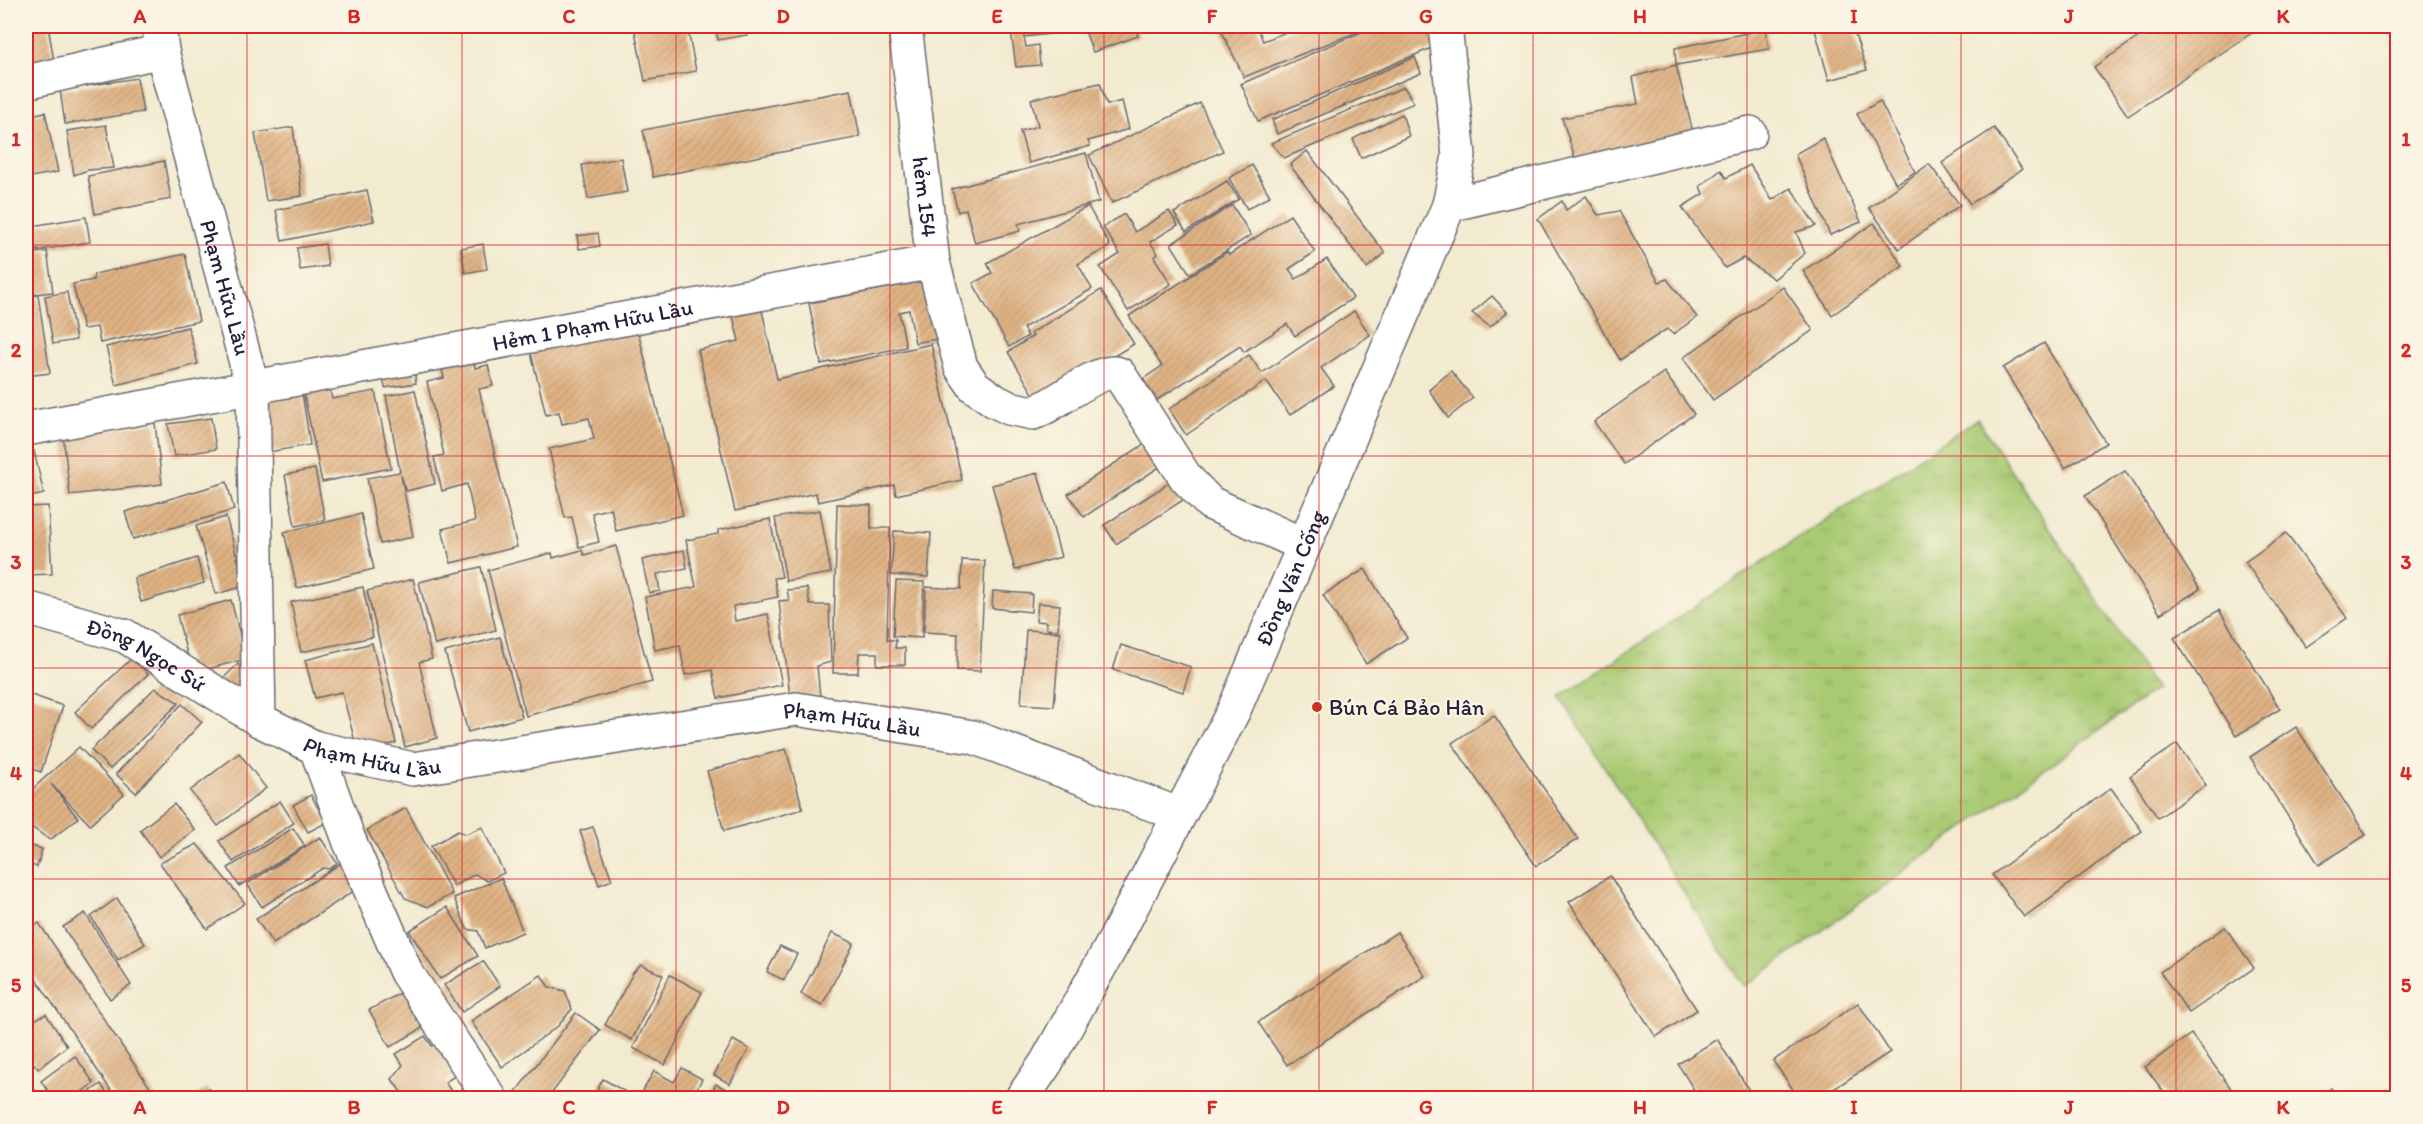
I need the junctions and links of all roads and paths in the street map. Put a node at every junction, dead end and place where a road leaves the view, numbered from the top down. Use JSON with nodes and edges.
{"nodes":[{"id":1,"x":905,"y":26,"type":"edge"},
{"id":2,"x":1445,"y":26,"type":"edge"},
{"id":3,"x":160,"y":38,"type":"edge"},
{"id":4,"x":26,"y":82,"type":"edge"},
{"id":5,"x":1749,"y":133,"type":"dead end"},
{"id":6,"x":1449,"y":205,"type":"junction"},
{"id":7,"x":933,"y":262,"type":"junction"},
{"id":8,"x":253,"y":389,"type":"junction"},
{"id":9,"x":26,"y":429,"type":"edge"},
{"id":10,"x":1304,"y":545,"type":"junction"},
{"id":11,"x":26,"y":608,"type":"edge"},
{"id":12,"x":259,"y":720,"type":"junction"},
{"id":13,"x":316,"y":748,"type":"junction"},
{"id":14,"x":1179,"y":814,"type":"junction"},
{"id":15,"x":490,"y":1098,"type":"edge"},
{"id":16,"x":1022,"y":1098,"type":"edge"}],
"edges":[{"from":1,"to":7,"type":"street","name":"hẻm 154"},
{"from":2,"to":6,"type":"street","name":"Đồng Văn Cống"},
{"from":3,"to":4,"type":"street"},
{"from":3,"to":8,"type":"street","name":"Phạm Hữu Lầu"},
{"from":5,"to":6,"type":"street"},
{"from":6,"to":10,"type":"street","name":"Đồng Văn Cống"},
{"from":7,"to":8,"type":"street","name":"Hẻm 1 Phạm Hữu Lầu"},
{"from":7,"to":10,"type":"street","name":"hẻm 154"},
{"from":8,"to":9,"type":"street","name":"Hẻm 1 Phạm Hữu Lầu"},
{"from":8,"to":12,"type":"street","name":"Phạm Hữu Lầu"},
{"from":10,"to":14,"type":"street","name":"Đồng Văn Cống"},
{"from":11,"to":12,"type":"street","name":"Đồng Ngọc Sứ"},
{"from":12,"to":13,"type":"street","name":"Phạm Hữu Lầu"},
{"from":13,"to":14,"type":"street","name":"Phạm Hữu Lầu"},
{"from":13,"to":15,"type":"street"},
{"from":14,"to":16,"type":"street","name":"Đồng Văn Cống"}]}
